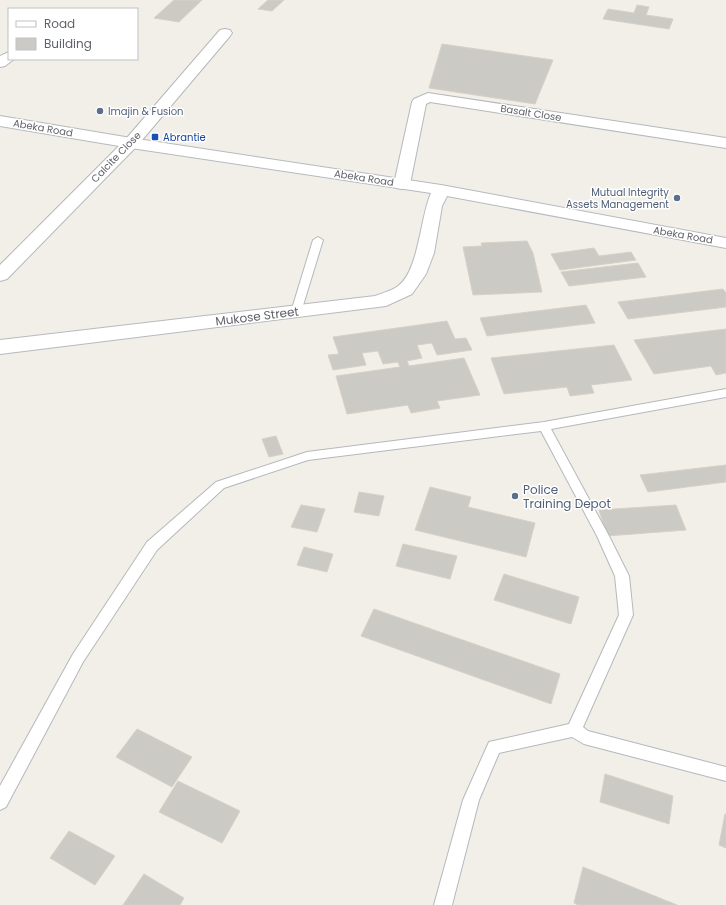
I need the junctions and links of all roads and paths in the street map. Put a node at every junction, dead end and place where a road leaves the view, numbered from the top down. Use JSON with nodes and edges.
{"nodes":[{"id":1,"x":225,"y":33,"type":"dead end"},
{"id":2,"x":8,"y":57,"type":"edge"},
{"id":3,"x":0,"y":63,"type":"edge"},
{"id":4,"x":0,"y":121,"type":"edge"},
{"id":5,"x":131,"y":143,"type":"junction"},
{"id":6,"x":726,"y":143,"type":"edge"},
{"id":7,"x":402,"y":184,"type":"junction"},
{"id":8,"x":441,"y":190,"type":"junction"},
{"id":9,"x":318,"y":240,"type":"dead end"},
{"id":10,"x":726,"y":243,"type":"edge"},
{"id":11,"x":2,"y":270,"type":"edge"},
{"id":12,"x":296,"y":312,"type":"junction"},
{"id":13,"x":0,"y":346,"type":"edge"},
{"id":14,"x":726,"y":393,"type":"edge"},
{"id":15,"x":544,"y":426,"type":"junction"},
{"id":16,"x":574,"y":730,"type":"junction"},
{"id":17,"x":726,"y":774,"type":"edge"},
{"id":18,"x":0,"y":802,"type":"edge"},
{"id":19,"x":443,"y":905,"type":"edge"}],
"edges":[{"from":1,"to":5,"type":"street","name":"Calcite Close"},
{"from":2,"to":3,"type":"street"},
{"from":4,"to":5,"type":"street","name":"Abeka Road"},
{"from":5,"to":7,"type":"street","name":"Abeka Road"},
{"from":5,"to":11,"type":"street","name":"Calcite Close"},
{"from":6,"to":7,"type":"street","name":"Basalt Close"},
{"from":7,"to":8,"type":"street","name":"Abeka Road"},
{"from":8,"to":10,"type":"street","name":"Abeka Road"},
{"from":8,"to":12,"type":"street","name":"Mukose Street"},
{"from":9,"to":12,"type":"lane"},
{"from":12,"to":13,"type":"street","name":"Mukose Street"},
{"from":14,"to":15,"type":"lane"},
{"from":15,"to":16,"type":"lane"},
{"from":15,"to":18,"type":"lane"},
{"from":16,"to":17,"type":"lane"},
{"from":16,"to":19,"type":"lane"}]}
